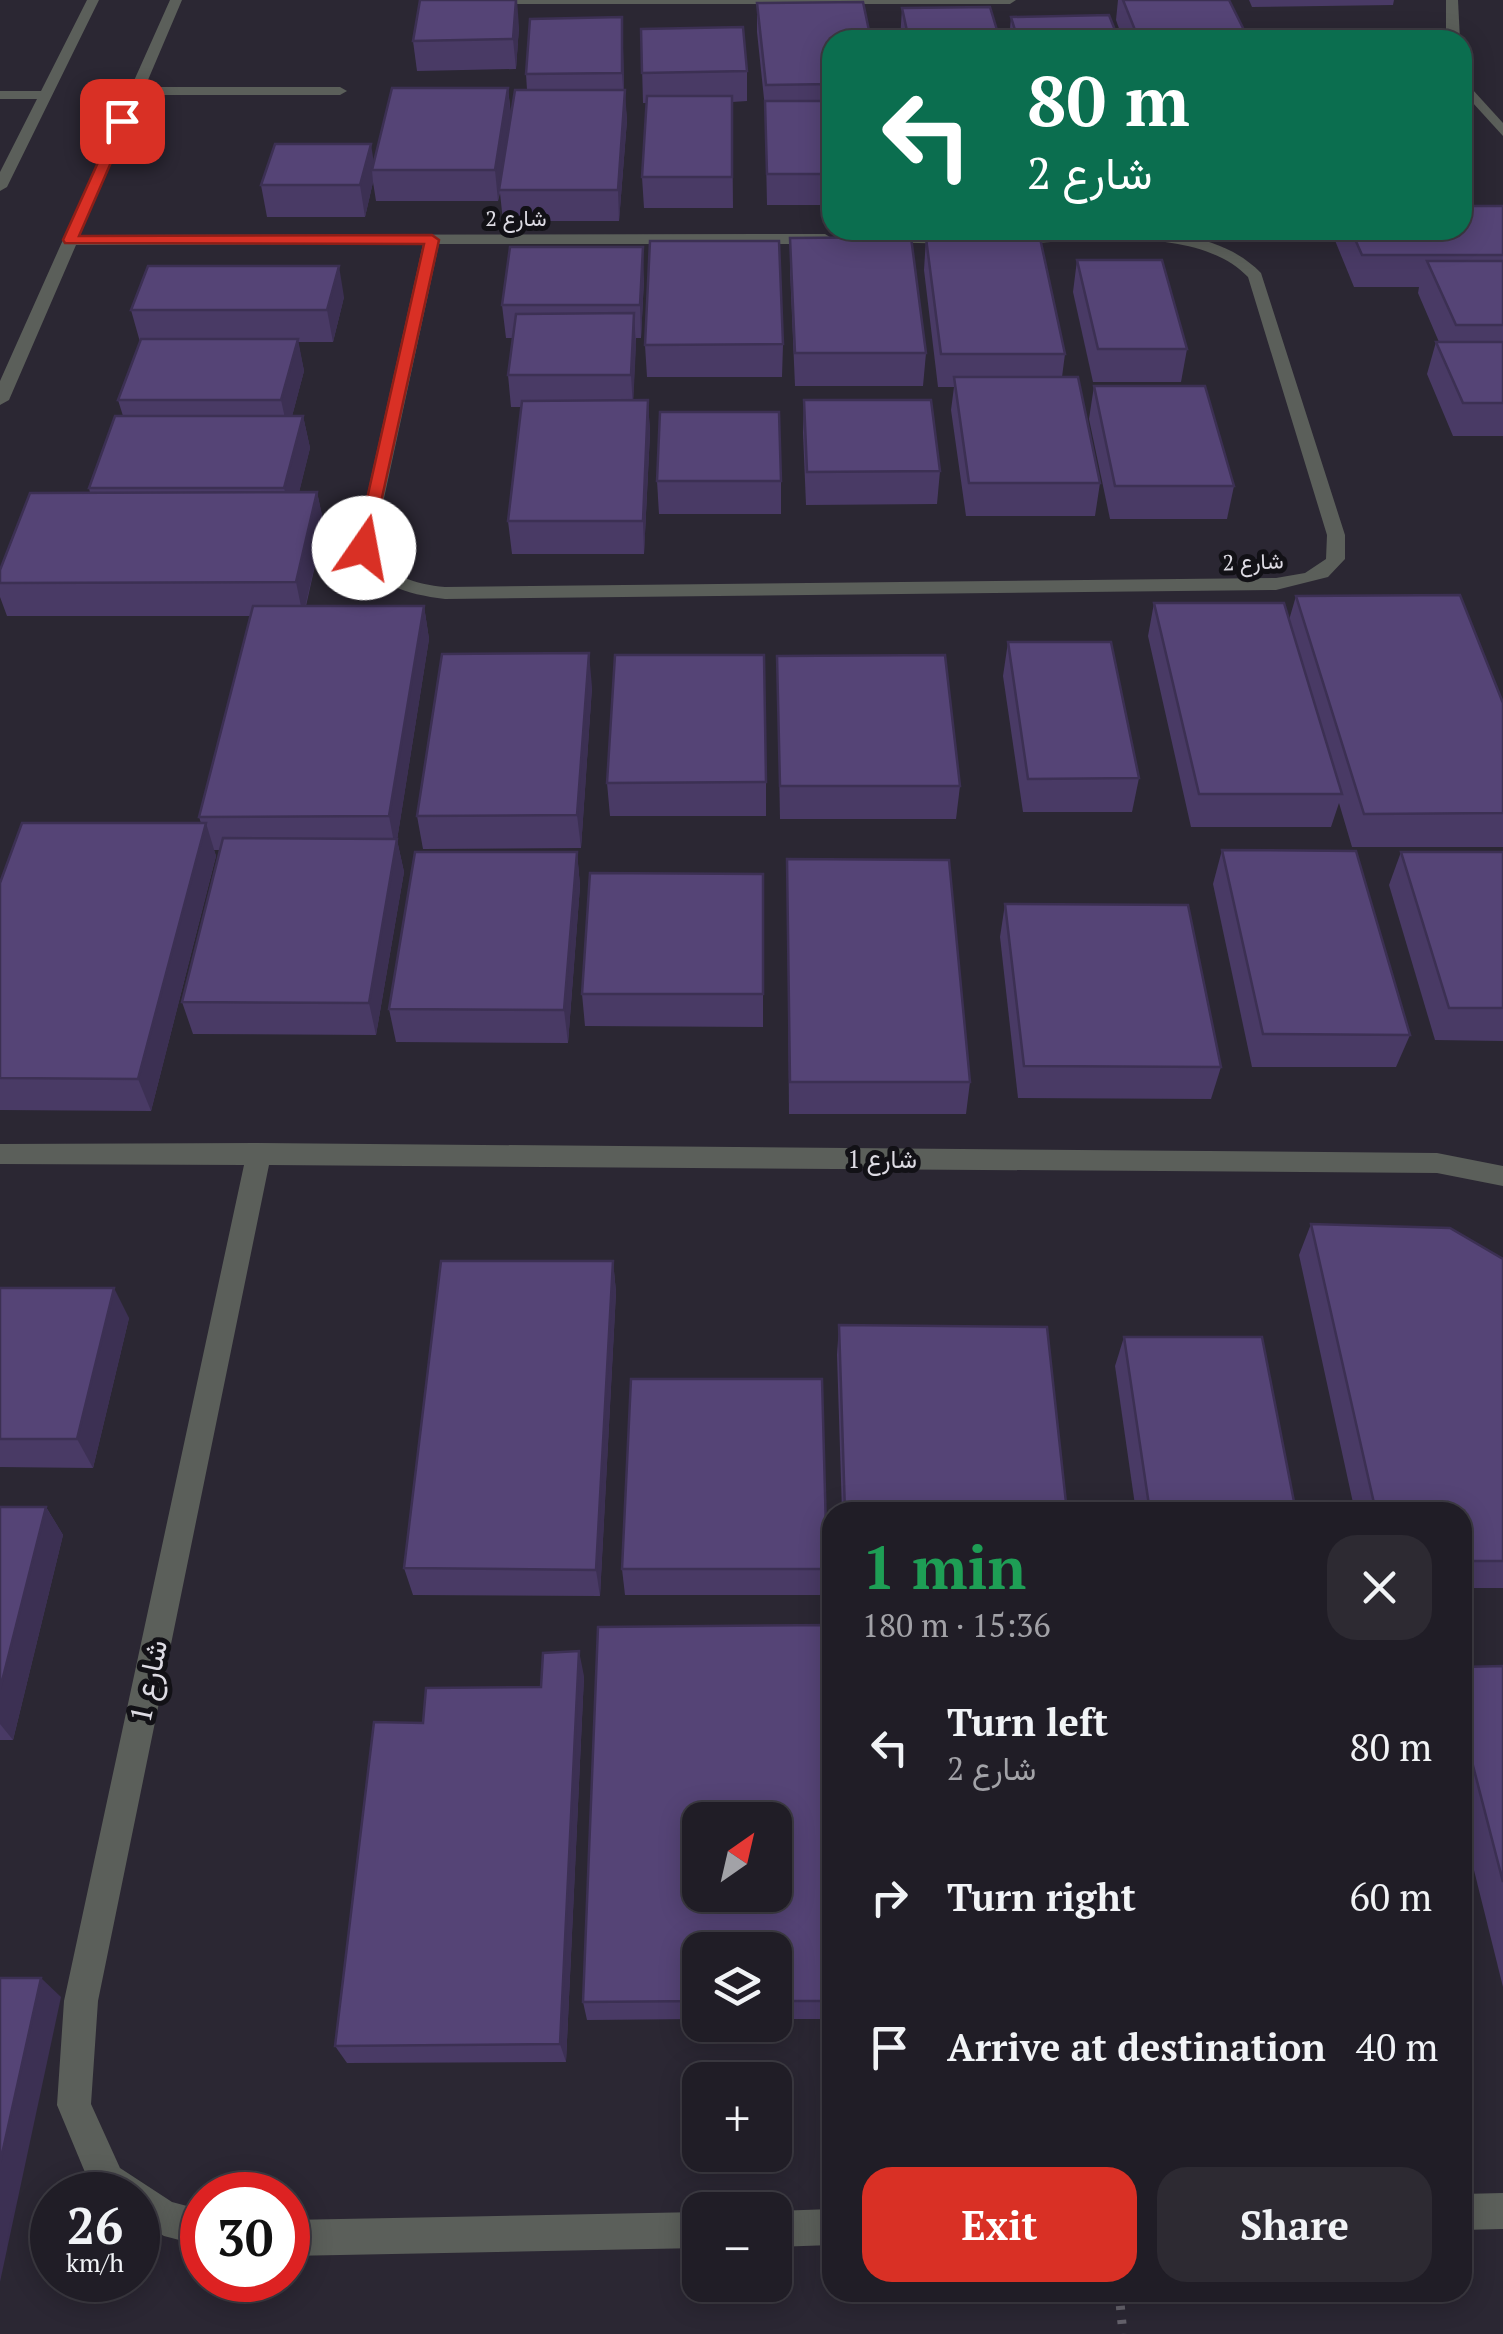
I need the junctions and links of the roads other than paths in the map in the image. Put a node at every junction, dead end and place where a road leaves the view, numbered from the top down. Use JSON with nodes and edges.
{"nodes":[{"id":1,"x":107,"y":0,"type":"edge"},
{"id":2,"x":505,"y":0,"type":"edge"},
{"id":3,"x":1010,"y":0,"type":"edge"},
{"id":4,"x":1452,"y":0,"type":"edge"},
{"id":5,"x":170,"y":2,"type":"edge"},
{"id":6,"x":92,"y":3,"type":"edge"},
{"id":7,"x":1452,"y":30,"type":"edge"},
{"id":8,"x":340,"y":90,"type":"dead end"},
{"id":9,"x":136,"y":91,"type":"junction"},
{"id":10,"x":1472,"y":94,"type":"edge"},
{"id":11,"x":0,"y":95,"type":"edge"},
{"id":12,"x":45,"y":95,"type":"junction"},
{"id":13,"x":1503,"y":132,"type":"edge"},
{"id":14,"x":0,"y":187,"type":"edge"},
{"id":15,"x":822,"y":239,"type":"edge"},
{"id":16,"x":70,"y":240,"type":"junction"},
{"id":17,"x":432,"y":240,"type":"junction"},
{"id":18,"x":1195,"y":240,"type":"edge"},
{"id":19,"x":0,"y":400,"type":"edge"},
{"id":20,"x":259,"y":1153,"type":"junction"},
{"id":21,"x":0,"y":1154,"type":"edge"},
{"id":22,"x":1503,"y":1176,"type":"edge"},
{"id":23,"x":103,"y":2172,"type":"edge"},
{"id":24,"x":1503,"y":2210,"type":"edge"},
{"id":25,"x":1472,"y":2212,"type":"edge"},
{"id":26,"x":792,"y":2228,"type":"edge"},
{"id":27,"x":822,"y":2228,"type":"edge"},
{"id":28,"x":682,"y":2230,"type":"edge"},
{"id":29,"x":310,"y":2238,"type":"edge"}],
"edges":[{"from":1,"to":6,"type":"street"},
{"from":2,"to":3,"type":"street"},
{"from":4,"to":7,"type":"street"},
{"from":5,"to":9,"type":"street"},
{"from":6,"to":12,"type":"street"},
{"from":8,"to":9,"type":"street"},
{"from":9,"to":16,"type":"street"},
{"from":10,"to":13,"type":"street"},
{"from":11,"to":12,"type":"street"},
{"from":12,"to":14,"type":"street"},
{"from":15,"to":17,"type":"street","name":"شارع 2"},
{"from":16,"to":17,"type":"street","name":"شارع 2"},
{"from":16,"to":19,"type":"street"},
{"from":17,"to":18,"type":"street","name":"شارع 2"},
{"from":20,"to":21,"type":"street","name":"شارع 1"},
{"from":20,"to":22,"type":"street","name":"شارع 1"},
{"from":20,"to":23,"type":"street","name":"شارع 1"},
{"from":24,"to":25,"type":"street"},
{"from":26,"to":27,"type":"street"},
{"from":28,"to":29,"type":"street"}]}
